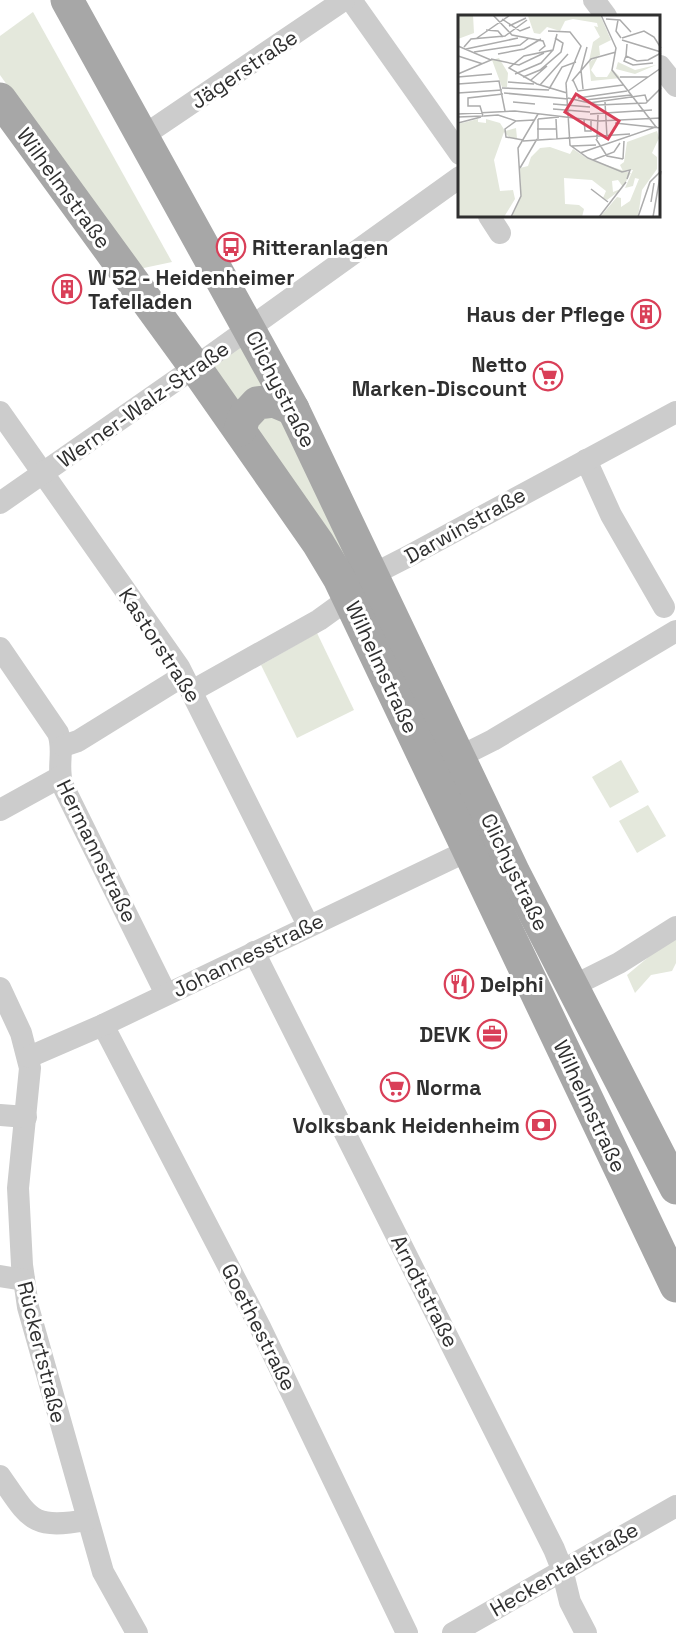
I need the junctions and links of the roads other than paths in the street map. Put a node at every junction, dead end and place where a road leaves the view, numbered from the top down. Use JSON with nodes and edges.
{"nodes":[{"id":1,"x":67,"y":0,"type":"edge"},
{"id":2,"x":344,"y":0,"type":"edge"},
{"id":3,"x":351,"y":0,"type":"edge"},
{"id":4,"x":594,"y":0,"type":"edge"},
{"id":5,"x":605,"y":15,"type":"edge"},
{"id":6,"x":0,"y":99,"type":"edge"},
{"id":7,"x":143,"y":136,"type":"junction"},
{"id":8,"x":458,"y":151,"type":"edge"},
{"id":9,"x":458,"y":178,"type":"edge"},
{"id":10,"x":250,"y":328,"type":"junction"},
{"id":11,"x":195,"y":368,"type":"junction"},
{"id":12,"x":293,"y":409,"type":"junction"},
{"id":13,"x":0,"y":412,"type":"edge"},
{"id":14,"x":676,"y":412,"type":"edge"},
{"id":15,"x":240,"y":430,"type":"junction"},
{"id":16,"x":586,"y":460,"type":"junction"},
{"id":17,"x":44,"y":473,"type":"junction"},
{"id":18,"x":0,"y":503,"type":"edge"},
{"id":19,"x":372,"y":573,"type":"junction"},
{"id":20,"x":349,"y":595,"type":"junction"},
{"id":21,"x":664,"y":607,"type":"dead end"},
{"id":22,"x":676,"y":632,"type":"edge"},
{"id":23,"x":0,"y":648,"type":"edge"},
{"id":24,"x":187,"y":683,"type":"junction"},
{"id":25,"x":63,"y":746,"type":"junction"},
{"id":26,"x":459,"y":757,"type":"junction"},
{"id":27,"x":60,"y":777,"type":"junction"},
{"id":28,"x":0,"y":810,"type":"edge"},
{"id":29,"x":467,"y":851,"type":"junction"},
{"id":30,"x":308,"y":926,"type":"junction"},
{"id":31,"x":676,"y":927,"type":"edge"},
{"id":32,"x":254,"y":952,"type":"junction"},
{"id":33,"x":571,"y":987,"type":"junction"},
{"id":34,"x":0,"y":988,"type":"edge"},
{"id":35,"x":166,"y":994,"type":"junction"},
{"id":36,"x":103,"y":1025,"type":"junction"},
{"id":37,"x":28,"y":1058,"type":"junction"},
{"id":38,"x":0,"y":1115,"type":"edge"},
{"id":39,"x":26,"y":1117,"type":"junction"},
{"id":40,"x":676,"y":1188,"type":"edge"},
{"id":41,"x":0,"y":1276,"type":"edge"},
{"id":42,"x":24,"y":1280,"type":"junction"},
{"id":43,"x":676,"y":1286,"type":"edge"},
{"id":44,"x":0,"y":1476,"type":"edge"},
{"id":45,"x":676,"y":1506,"type":"edge"},
{"id":46,"x":87,"y":1520,"type":"junction"},
{"id":47,"x":562,"y":1569,"type":"junction"},
{"id":48,"x":137,"y":1633,"type":"edge"},
{"id":49,"x":407,"y":1633,"type":"edge"},
{"id":50,"x":453,"y":1633,"type":"edge"},
{"id":51,"x":585,"y":1633,"type":"edge"}],
"edges":[{"from":1,"to":7,"type":"main road","name":"Clichystraße"},
{"from":2,"to":7,"type":"street","name":"Jägerstraße"},
{"from":3,"to":8,"type":"street"},
{"from":4,"to":5,"type":"street"},
{"from":6,"to":11,"type":"main road","name":"Wilhelmstraße"},
{"from":7,"to":10,"type":"main road","name":"Clichystraße"},
{"from":9,"to":10,"type":"street","name":"Werner-Walz-Straße"},
{"from":10,"to":11,"type":"street","name":"Werner-Walz-Straße"},
{"from":10,"to":12,"type":"main road","name":"Clichystraße"},
{"from":11,"to":15,"type":"main road","name":"Wilhelmstraße"},
{"from":11,"to":17,"type":"street","name":"Werner-Walz-Straße"},
{"from":12,"to":15,"type":"main road"},
{"from":12,"to":19,"type":"main road","name":"Clichystraße"},
{"from":13,"to":17,"type":"street","name":"Kastorstraße"},
{"from":14,"to":16,"type":"street","name":"Darwinstraße"},
{"from":15,"to":20,"type":"main road","name":"Wilhelmstraße"},
{"from":16,"to":19,"type":"street","name":"Darwinstraße"},
{"from":16,"to":21,"type":"street"},
{"from":17,"to":18,"type":"street","name":"Werner-Walz-Straße"},
{"from":17,"to":24,"type":"street","name":"Kastorstraße"},
{"from":19,"to":20,"type":"street","name":"Darwinstraße"},
{"from":19,"to":26,"type":"main road","name":"Clichystraße"},
{"from":20,"to":24,"type":"street","name":"Darwinstraße"},
{"from":20,"to":29,"type":"main road","name":"Wilhelmstraße"},
{"from":22,"to":26,"type":"street"},
{"from":23,"to":25,"type":"street","name":"Hermannstraße"},
{"from":24,"to":25,"type":"street","name":"Darwinstraße"},
{"from":24,"to":30,"type":"street","name":"Kastorstraße"},
{"from":25,"to":27,"type":"street","name":"Hermannstraße"},
{"from":26,"to":33,"type":"main road","name":"Clichystraße"},
{"from":27,"to":28,"type":"street"},
{"from":27,"to":35,"type":"street","name":"Hermannstraße"},
{"from":29,"to":30,"type":"street","name":"Johannesstraße"},
{"from":29,"to":43,"type":"main road","name":"Wilhelmstraße"},
{"from":30,"to":32,"type":"street","name":"Johannesstraße"},
{"from":31,"to":33,"type":"street"},
{"from":32,"to":35,"type":"street","name":"Johannesstraße"},
{"from":32,"to":47,"type":"street","name":"Arndtstraße"},
{"from":33,"to":40,"type":"main road","name":"Clichystraße"},
{"from":34,"to":37,"type":"street","name":"Rückertstraße"},
{"from":35,"to":36,"type":"street","name":"Johannesstraße"},
{"from":36,"to":37,"type":"street","name":"Johannesstraße"},
{"from":36,"to":49,"type":"street","name":"Goethestraße"},
{"from":37,"to":39,"type":"street","name":"Rückertstraße"},
{"from":38,"to":39,"type":"street"},
{"from":39,"to":42,"type":"street","name":"Rückertstraße"},
{"from":41,"to":42,"type":"street"},
{"from":42,"to":46,"type":"street","name":"Rückertstraße"},
{"from":44,"to":46,"type":"street"},
{"from":45,"to":47,"type":"street","name":"Heckentalstraße"},
{"from":46,"to":48,"type":"street","name":"Rückertstraße"},
{"from":47,"to":50,"type":"street","name":"Heckentalstraße"},
{"from":47,"to":51,"type":"street","name":"Arndtstraße"}]}
